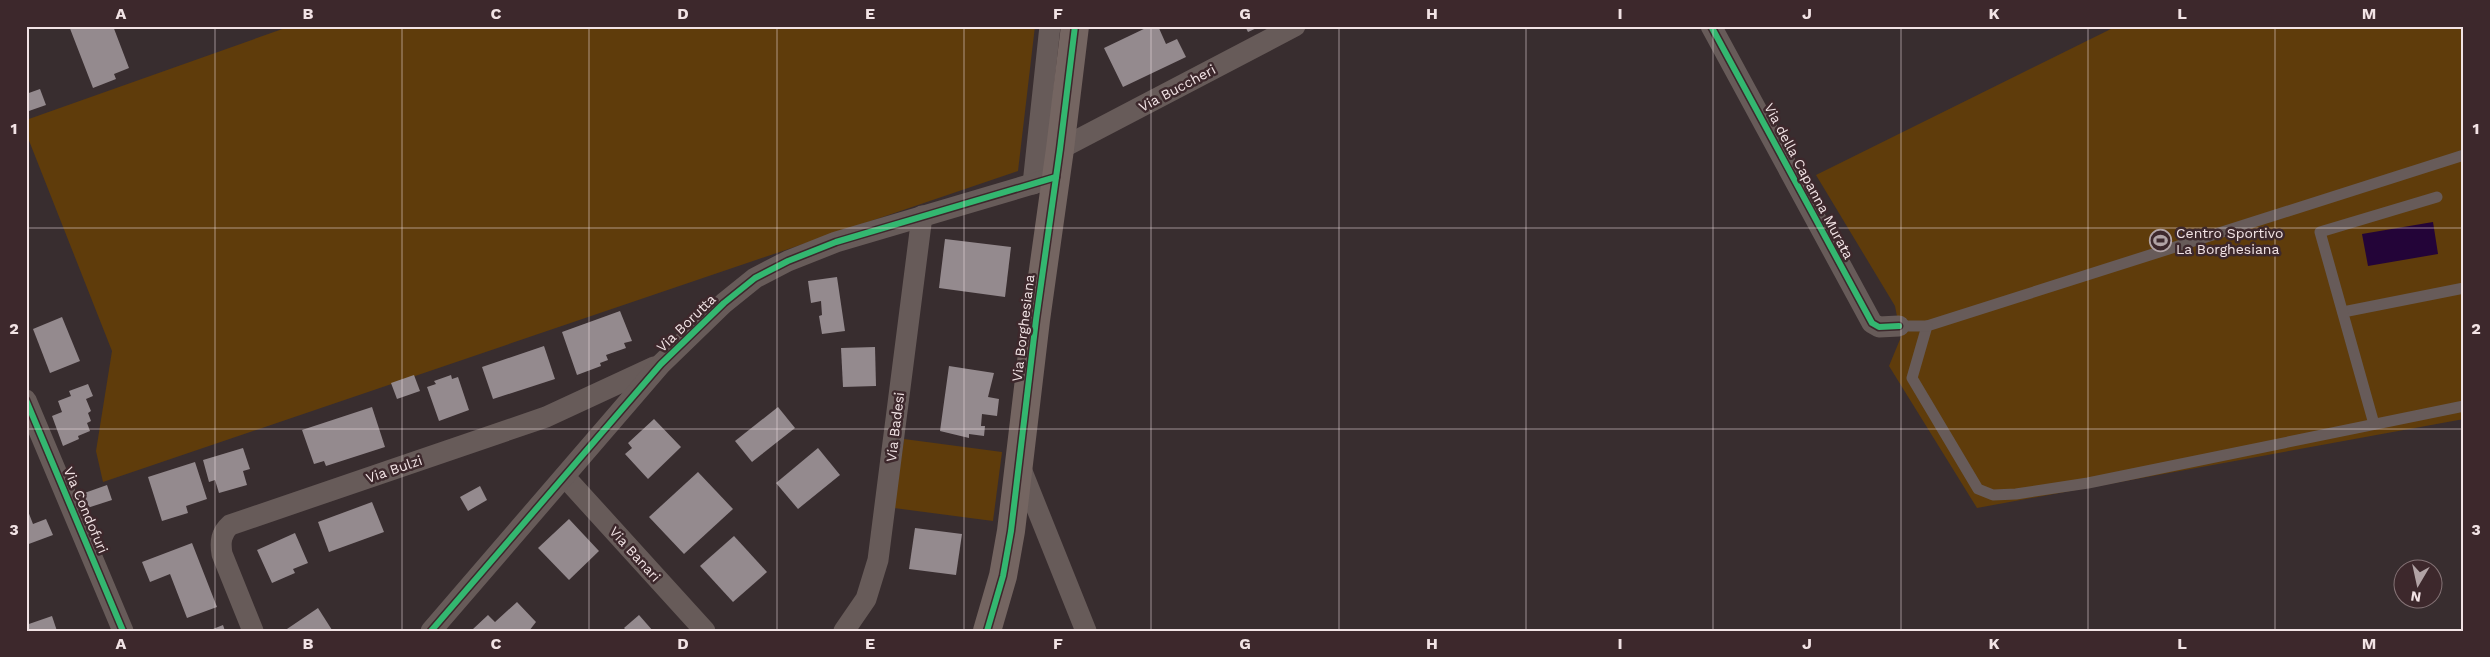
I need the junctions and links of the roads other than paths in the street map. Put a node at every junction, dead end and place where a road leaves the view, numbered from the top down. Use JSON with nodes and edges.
{"nodes":[{"id":1,"x":1050,"y":26,"type":"edge"},
{"id":2,"x":1075,"y":26,"type":"edge"},
{"id":3,"x":1294,"y":26,"type":"edge"},
{"id":4,"x":1711,"y":26,"type":"edge"},
{"id":5,"x":1060,"y":149,"type":"junction"},
{"id":6,"x":2464,"y":155,"type":"edge"},
{"id":7,"x":1045,"y":180,"type":"junction"},
{"id":8,"x":2437,"y":197,"type":"dead end"},
{"id":9,"x":922,"y":216,"type":"junction"},
{"id":10,"x":2464,"y":288,"type":"edge"},
{"id":11,"x":2343,"y":312,"type":"junction"},
{"id":12,"x":1899,"y":326,"type":"joint"},
{"id":13,"x":1927,"y":326,"type":"junction"},
{"id":14,"x":662,"y":364,"type":"junction"},
{"id":15,"x":26,"y":400,"type":"edge"},
{"id":16,"x":2464,"y":406,"type":"edge"},
{"id":17,"x":2374,"y":424,"type":"junction"},
{"id":18,"x":1019,"y":463,"type":"junction"},
{"id":19,"x":566,"y":477,"type":"junction"},
{"id":20,"x":123,"y":631,"type":"edge"},
{"id":21,"x":253,"y":631,"type":"edge"},
{"id":22,"x":431,"y":631,"type":"edge"},
{"id":23,"x":705,"y":631,"type":"edge"},
{"id":24,"x":844,"y":631,"type":"edge"},
{"id":25,"x":987,"y":631,"type":"edge"},
{"id":26,"x":1086,"y":631,"type":"edge"}],
"edges":[{"from":1,"to":7,"type":"street","name":"Via Borghesiana"},
{"from":2,"to":5,"type":"street","name":"Via Borghesiana"},
{"from":3,"to":5,"type":"street","name":"Via Buccheri"},
{"from":4,"to":12,"type":"street","name":"Via della Capanna Murata"},
{"from":5,"to":7,"type":"street","name":"Via Borghesiana"},
{"from":6,"to":13,"type":"lane"},
{"from":7,"to":9,"type":"street","name":"Via Borutta"},
{"from":7,"to":18,"type":"street","name":"Via Borghesiana"},
{"from":8,"to":11,"type":"lane"},
{"from":9,"to":14,"type":"street","name":"Via Borutta"},
{"from":9,"to":24,"type":"street","name":"Via Badesi"},
{"from":10,"to":11,"type":"lane"},
{"from":11,"to":17,"type":"lane"},
{"from":12,"to":13,"type":"lane"},
{"from":13,"to":17,"type":"lane"},
{"from":14,"to":19,"type":"street","name":"Via Borutta"},
{"from":14,"to":21,"type":"street","name":"Via Bulzi"},
{"from":15,"to":20,"type":"street","name":"Via Condofuri"},
{"from":16,"to":17,"type":"lane"},
{"from":18,"to":25,"type":"street","name":"Via Borghesiana"},
{"from":18,"to":26,"type":"street"},
{"from":19,"to":22,"type":"street","name":"Via Borutta"},
{"from":19,"to":23,"type":"street","name":"Via Banari"}]}
